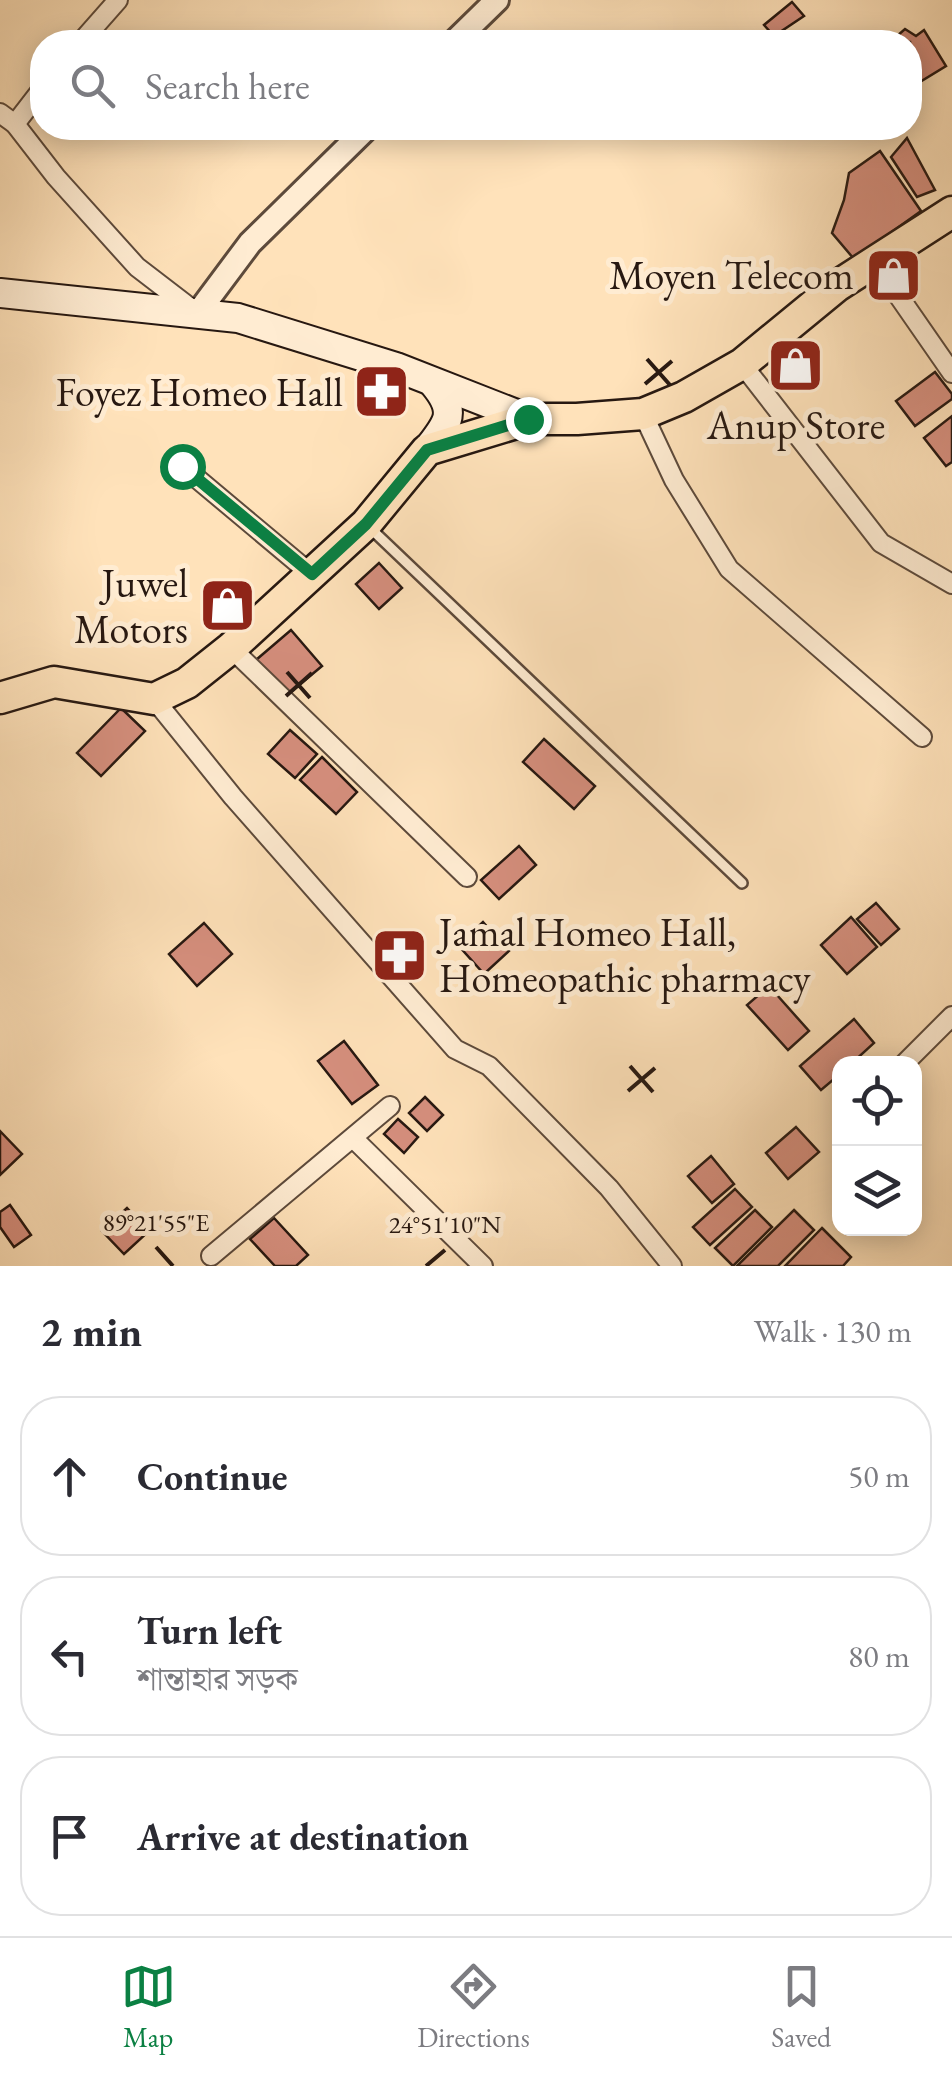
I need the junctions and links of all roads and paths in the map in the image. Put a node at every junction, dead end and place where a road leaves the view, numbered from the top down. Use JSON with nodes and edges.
{"nodes":[{"id":1,"x":118,"y":0,"type":"edge"},
{"id":2,"x":497,"y":0,"type":"edge"},
{"id":3,"x":92,"y":30,"type":"edge"},
{"id":4,"x":466,"y":30,"type":"edge"},
{"id":5,"x":30,"y":99,"type":"edge"},
{"id":6,"x":8,"y":118,"type":"edge"},
{"id":7,"x":355,"y":140,"type":"edge"},
{"id":8,"x":952,"y":212,"type":"edge"},
{"id":9,"x":875,"y":262,"type":"junction"},
{"id":10,"x":0,"y":293,"type":"edge"},
{"id":11,"x":198,"y":314,"type":"junction"},
{"id":12,"x":742,"y":364,"type":"junction"},
{"id":13,"x":952,"y":373,"type":"edge"},
{"id":14,"x":434,"y":384,"type":"junction"},
{"id":15,"x":643,"y":414,"type":"junction"},
{"id":16,"x":528,"y":419,"type":"junction"},
{"id":17,"x":427,"y":450,"type":"junction"},
{"id":18,"x":182,"y":466,"type":"dead end"},
{"id":19,"x":366,"y":524,"type":"junction"},
{"id":20,"x":312,"y":574,"type":"junction"},
{"id":21,"x":952,"y":584,"type":"edge"},
{"id":22,"x":231,"y":648,"type":"junction"},
{"id":23,"x":0,"y":698,"type":"edge"},
{"id":24,"x":154,"y":699,"type":"junction"},
{"id":25,"x":922,"y":737,"type":"dead end"},
{"id":26,"x":467,"y":877,"type":"dead end"},
{"id":27,"x":742,"y":883,"type":"dead end"},
{"id":28,"x":951,"y":1018,"type":"edge"},
{"id":29,"x":912,"y":1056,"type":"edge"},
{"id":30,"x":390,"y":1106,"type":"dead end"},
{"id":31,"x":353,"y":1138,"type":"junction"},
{"id":32,"x":211,"y":1256,"type":"dead end"},
{"id":33,"x":483,"y":1266,"type":"edge"},
{"id":34,"x":672,"y":1266,"type":"edge"}],
"edges":[{"from":1,"to":3,"type":"street"},
{"from":2,"to":4,"type":"street"},
{"from":5,"to":6,"type":"street"},
{"from":6,"to":11,"type":"street"},
{"from":7,"to":11,"type":"street"},
{"from":8,"to":9,"type":"main road"},
{"from":9,"to":12,"type":"main road"},
{"from":9,"to":13,"type":"street"},
{"from":10,"to":11,"type":"main road"},
{"from":11,"to":14,"type":"main road"},
{"from":12,"to":15,"type":"main road"},
{"from":12,"to":21,"type":"street"},
{"from":14,"to":16,"type":"main road"},
{"from":14,"to":17,"type":"main road"},
{"from":15,"to":16,"type":"main road"},
{"from":15,"to":25,"type":"street"},
{"from":16,"to":17,"type":"main road"},
{"from":17,"to":19,"type":"main road"},
{"from":18,"to":20,"type":"street"},
{"from":19,"to":20,"type":"main road"},
{"from":19,"to":27,"type":"lane"},
{"from":20,"to":22,"type":"main road"},
{"from":22,"to":24,"type":"main road"},
{"from":22,"to":26,"type":"street"},
{"from":23,"to":24,"type":"main road"},
{"from":24,"to":34,"type":"street"},
{"from":28,"to":29,"type":"street"},
{"from":30,"to":31,"type":"street"},
{"from":31,"to":32,"type":"street"},
{"from":31,"to":33,"type":"street"}]}
